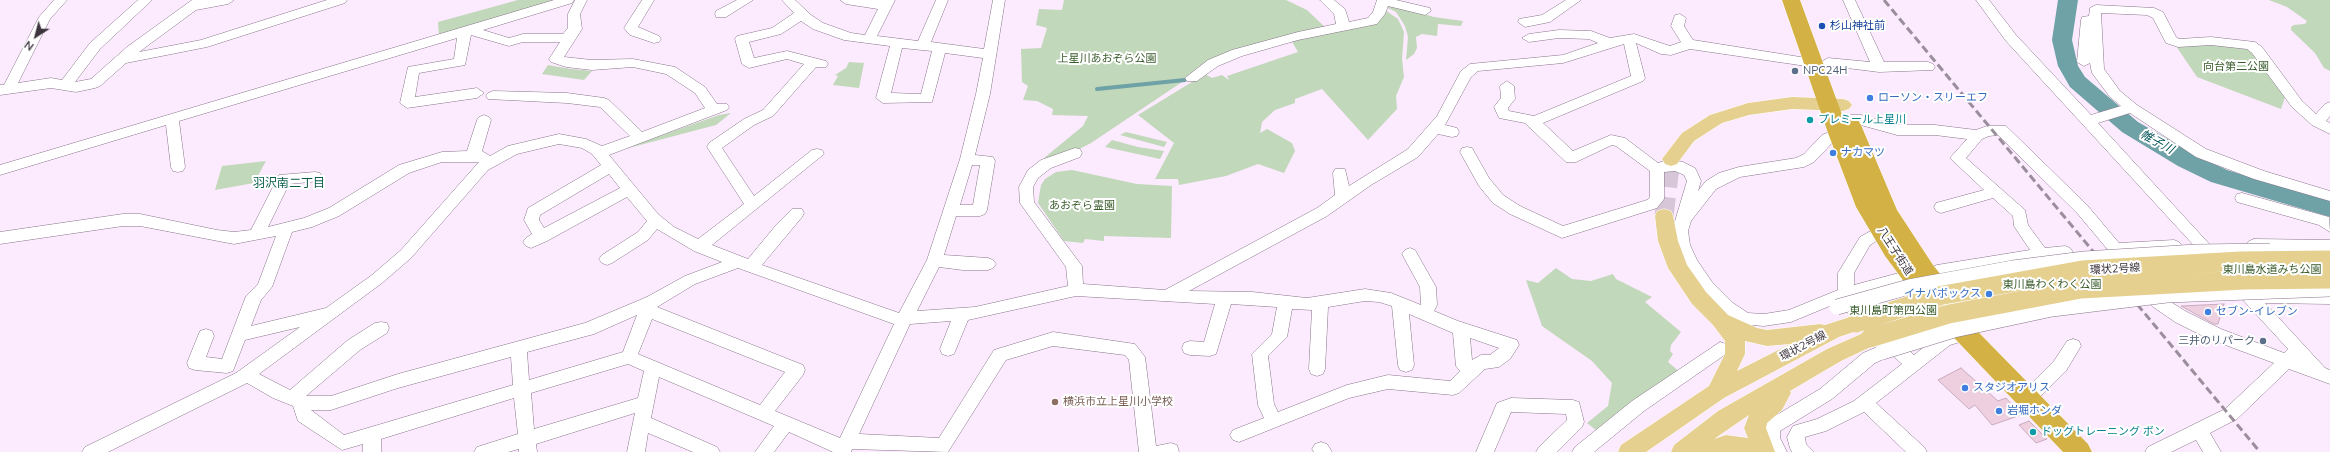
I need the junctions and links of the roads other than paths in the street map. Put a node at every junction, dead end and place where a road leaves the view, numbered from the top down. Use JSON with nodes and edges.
{"nodes":[{"id":1,"x":61,"y":0,"type":"edge"},
{"id":2,"x":146,"y":0,"type":"edge"},
{"id":3,"x":228,"y":0,"type":"edge"},
{"id":4,"x":341,"y":0,"type":"edge"},
{"id":5,"x":568,"y":0,"type":"edge"},
{"id":6,"x":581,"y":0,"type":"edge"},
{"id":7,"x":648,"y":0,"type":"edge"},
{"id":8,"x":747,"y":0,"type":"edge"},
{"id":9,"x":788,"y":0,"type":"edge"},
{"id":10,"x":846,"y":0,"type":"edge"},
{"id":11,"x":942,"y":0,"type":"edge"},
{"id":12,"x":999,"y":0,"type":"edge"},
{"id":13,"x":1326,"y":0,"type":"edge"},
{"id":14,"x":1575,"y":0,"type":"edge"},
{"id":15,"x":1791,"y":0,"type":"edge"},
{"id":16,"x":1804,"y":0,"type":"edge"},
{"id":17,"x":1849,"y":0,"type":"edge"},
{"id":18,"x":1982,"y":0,"type":"edge"},
{"id":19,"x":197,"y":3,"type":"edge"},
{"id":20,"x":887,"y":3,"type":"edge"},
{"id":21,"x":1383,"y":4,"type":"edge"},
{"id":22,"x":2091,"y":4,"type":"edge"},
{"id":23,"x":1425,"y":11,"type":"dead end"},
{"id":24,"x":721,"y":14,"type":"dead end"},
{"id":25,"x":802,"y":14,"type":"junction"},
{"id":26,"x":1680,"y":18,"type":"dead end"},
{"id":27,"x":1525,"y":23,"type":"dead end"},
{"id":28,"x":1343,"y":26,"type":"junction"},
{"id":29,"x":467,"y":30,"type":"junction"},
{"id":30,"x":570,"y":36,"type":"junction"},
{"id":31,"x":1529,"y":38,"type":"dead end"},
{"id":32,"x":654,"y":39,"type":"dead end"},
{"id":33,"x":869,"y":39,"type":"junction"},
{"id":34,"x":1629,"y":39,"type":"junction"},
{"id":35,"x":897,"y":43,"type":"junction"},
{"id":36,"x":1608,"y":43,"type":"junction"},
{"id":37,"x":1689,"y":44,"type":"junction"},
{"id":38,"x":922,"y":47,"type":"junction"},
{"id":39,"x":939,"y":49,"type":"junction"},
{"id":40,"x":990,"y":54,"type":"junction"},
{"id":41,"x":122,"y":59,"type":"junction"},
{"id":42,"x":1820,"y":62,"type":"junction"},
{"id":43,"x":2084,"y":62,"type":"dead end"},
{"id":44,"x":1879,"y":67,"type":"junction"},
{"id":45,"x":1928,"y":68,"type":"dead end"},
{"id":46,"x":1192,"y":78,"type":"dead end"},
{"id":47,"x":66,"y":86,"type":"junction"},
{"id":48,"x":1506,"y":86,"type":"dead end"},
{"id":49,"x":4,"y":89,"type":"edge"},
{"id":50,"x":477,"y":92,"type":"dead end"},
{"id":51,"x":493,"y":96,"type":"dead end"},
{"id":52,"x":2330,"y":107,"type":"edge"},
{"id":53,"x":2128,"y":109,"type":"junction"},
{"id":54,"x":1839,"y":116,"type":"junction"},
{"id":55,"x":172,"y":118,"type":"junction"},
{"id":56,"x":484,"y":120,"type":"dead end"},
{"id":57,"x":2093,"y":120,"type":"junction"},
{"id":58,"x":1533,"y":122,"type":"junction"},
{"id":59,"x":2317,"y":122,"type":"junction"},
{"id":60,"x":1436,"y":128,"type":"junction"},
{"id":61,"x":2330,"y":129,"type":"edge"},
{"id":62,"x":1452,"y":132,"type":"dead end"},
{"id":63,"x":1977,"y":135,"type":"junction"},
{"id":64,"x":639,"y":137,"type":"junction"},
{"id":65,"x":1467,"y":152,"type":"dead end"},
{"id":66,"x":600,"y":153,"type":"junction"},
{"id":67,"x":1075,"y":153,"type":"dead end"},
{"id":68,"x":817,"y":154,"type":"dead end"},
{"id":69,"x":473,"y":156,"type":"junction"},
{"id":70,"x":967,"y":159,"type":"junction"},
{"id":71,"x":488,"y":163,"type":"junction"},
{"id":72,"x":1664,"y":164,"type":"junction"},
{"id":73,"x":611,"y":166,"type":"junction"},
{"id":74,"x":178,"y":167,"type":"dead end"},
{"id":75,"x":0,"y":170,"type":"edge"},
{"id":76,"x":1340,"y":173,"type":"dead end"},
{"id":77,"x":315,"y":177,"type":"dead end"},
{"id":78,"x":630,"y":189,"type":"junction"},
{"id":79,"x":1996,"y":192,"type":"junction"},
{"id":80,"x":2330,"y":196,"type":"edge"},
{"id":81,"x":1343,"y":198,"type":"junction"},
{"id":82,"x":2242,"y":198,"type":"dead end"},
{"id":83,"x":752,"y":205,"type":"junction"},
{"id":84,"x":1941,"y":207,"type":"dead end"},
{"id":85,"x":949,"y":211,"type":"junction"},
{"id":86,"x":797,"y":213,"type":"dead end"},
{"id":87,"x":1664,"y":216,"type":"tunnel mouth"},
{"id":88,"x":1685,"y":218,"type":"junction"},
{"id":89,"x":656,"y":220,"type":"junction"},
{"id":90,"x":2328,"y":223,"type":"edge"},
{"id":91,"x":286,"y":229,"type":"junction"},
{"id":92,"x":1881,"y":231,"type":"junction"},
{"id":93,"x":256,"y":235,"type":"junction"},
{"id":94,"x":0,"y":238,"type":"edge"},
{"id":95,"x":2202,"y":245,"type":"junction"},
{"id":96,"x":2330,"y":246,"type":"edge"},
{"id":97,"x":699,"y":247,"type":"junction"},
{"id":98,"x":2117,"y":249,"type":"junction"},
{"id":99,"x":2330,"y":251,"type":"edge"},
{"id":100,"x":1410,"y":254,"type":"dead end"},
{"id":101,"x":2041,"y":254,"type":"junction"},
{"id":102,"x":607,"y":259,"type":"dead end"},
{"id":103,"x":935,"y":260,"type":"junction"},
{"id":104,"x":2330,"y":260,"type":"edge"},
{"id":105,"x":1984,"y":263,"type":"junction"},
{"id":106,"x":988,"y":264,"type":"dead end"},
{"id":107,"x":745,"y":265,"type":"junction"},
{"id":108,"x":1943,"y":275,"type":"junction"},
{"id":109,"x":1910,"y":276,"type":"junction"},
{"id":110,"x":2330,"y":279,"type":"edge"},
{"id":111,"x":1076,"y":290,"type":"junction"},
{"id":112,"x":2330,"y":290,"type":"edge"},
{"id":113,"x":1846,"y":293,"type":"junction"},
{"id":114,"x":1167,"y":296,"type":"junction"},
{"id":115,"x":1225,"y":298,"type":"junction"},
{"id":116,"x":2251,"y":298,"type":"junction"},
{"id":117,"x":2330,"y":298,"type":"edge"},
{"id":118,"x":1286,"y":301,"type":"junction"},
{"id":119,"x":1320,"y":302,"type":"junction"},
{"id":120,"x":2103,"y":302,"type":"junction"},
{"id":121,"x":2158,"y":302,"type":"junction"},
{"id":122,"x":1400,"y":303,"type":"junction"},
{"id":123,"x":650,"y":306,"type":"junction"},
{"id":124,"x":1837,"y":307,"type":"dead end"},
{"id":125,"x":331,"y":313,"type":"junction"},
{"id":126,"x":962,"y":314,"type":"junction"},
{"id":127,"x":1425,"y":314,"type":"junction"},
{"id":128,"x":2038,"y":318,"type":"junction"},
{"id":129,"x":1720,"y":319,"type":"junction"},
{"id":130,"x":904,"y":320,"type":"junction"},
{"id":131,"x":381,"y":328,"type":"dead end"},
{"id":132,"x":1461,"y":328,"type":"junction"},
{"id":133,"x":1976,"y":328,"type":"junction"},
{"id":134,"x":1832,"y":331,"type":"junction"},
{"id":135,"x":238,"y":335,"type":"junction"},
{"id":136,"x":206,"y":336,"type":"dead end"},
{"id":137,"x":2073,"y":346,"type":"dead end"},
{"id":138,"x":518,"y":348,"type":"junction"},
{"id":139,"x":948,"y":348,"type":"dead end"},
{"id":140,"x":1190,"y":348,"type":"dead end"},
{"id":141,"x":1720,"y":349,"type":"dead end"},
{"id":142,"x":1877,"y":350,"type":"junction"},
{"id":143,"x":2292,"y":354,"type":"junction"},
{"id":144,"x":629,"y":357,"type":"junction"},
{"id":145,"x":1913,"y":364,"type":"junction"},
{"id":146,"x":1406,"y":365,"type":"dead end"},
{"id":147,"x":1464,"y":366,"type":"dead end"},
{"id":148,"x":653,"y":367,"type":"junction"},
{"id":149,"x":1317,"y":369,"type":"dead end"},
{"id":150,"x":246,"y":376,"type":"junction"},
{"id":151,"x":2326,"y":377,"type":"edge"},
{"id":152,"x":1785,"y":385,"type":"junction"},
{"id":153,"x":523,"y":390,"type":"junction"},
{"id":154,"x":2036,"y":390,"type":"junction"},
{"id":155,"x":1718,"y":392,"type":"junction"},
{"id":156,"x":296,"y":399,"type":"junction"},
{"id":157,"x":1864,"y":402,"type":"junction"},
{"id":158,"x":646,"y":403,"type":"junction"},
{"id":159,"x":763,"y":413,"type":"junction"},
{"id":160,"x":642,"y":422,"type":"junction"},
{"id":161,"x":1275,"y":422,"type":"junction"},
{"id":162,"x":786,"y":423,"type":"junction"},
{"id":163,"x":2199,"y":430,"type":"junction"},
{"id":164,"x":1794,"y":431,"type":"edge"},
{"id":165,"x":372,"y":435,"type":"junction"},
{"id":166,"x":1249,"y":435,"type":"dead end"},
{"id":167,"x":528,"y":445,"type":"edge"},
{"id":168,"x":844,"y":447,"type":"edge"},
{"id":169,"x":1768,"y":450,"type":"edge"},
{"id":170,"x":90,"y":452,"type":"edge"},
{"id":171,"x":372,"y":452,"type":"edge"},
{"id":172,"x":483,"y":452,"type":"edge"},
{"id":173,"x":636,"y":452,"type":"edge"},
{"id":174,"x":711,"y":452,"type":"edge"},
{"id":175,"x":764,"y":452,"type":"edge"},
{"id":176,"x":1148,"y":452,"type":"edge"},
{"id":177,"x":1485,"y":452,"type":"edge"},
{"id":178,"x":1545,"y":452,"type":"edge"},
{"id":179,"x":1581,"y":452,"type":"edge"},
{"id":180,"x":1629,"y":452,"type":"edge"},
{"id":181,"x":1682,"y":452,"type":"edge"},
{"id":182,"x":1708,"y":452,"type":"edge"},
{"id":183,"x":1918,"y":452,"type":"edge"},
{"id":184,"x":2080,"y":452,"type":"edge"},
{"id":185,"x":2095,"y":452,"type":"edge"},
{"id":186,"x":2154,"y":452,"type":"edge"},
{"id":187,"x":2212,"y":452,"type":"edge"}],
"edges":[{"from":1,"to":49,"type":"street"},
{"from":2,"to":47,"type":"street"},
{"from":3,"to":19,"type":"street"},
{"from":4,"to":41,"type":"street"},
{"from":5,"to":29,"type":"street"},
{"from":6,"to":30,"type":"street"},
{"from":7,"to":32,"type":"street"},
{"from":8,"to":24,"type":"street"},
{"from":9,"to":25,"type":"street"},
{"from":10,"to":20,"type":"street"},
{"from":11,"to":38,"type":"street"},
{"from":12,"to":40,"type":"street"},
{"from":13,"to":28,"type":"street"},
{"from":14,"to":27,"type":"street"},
{"from":15,"to":42,"type":"highway","name":"八王子街道"},
{"from":16,"to":42,"type":"highway","name":"八王子街道"},
{"from":17,"to":44,"type":"street"},
{"from":18,"to":57,"type":"street"},
{"from":19,"to":41,"type":"street"},
{"from":20,"to":33,"type":"street"},
{"from":21,"to":23,"type":"street"},
{"from":21,"to":28,"type":"street"},
{"from":22,"to":43,"type":"street"},
{"from":22,"to":53,"type":"street"},
{"from":22,"to":59,"type":"street"},
{"from":25,"to":33,"type":"street"},
{"from":25,"to":83,"type":"street"},
{"from":26,"to":37,"type":"street"},
{"from":28,"to":46,"type":"street"},
{"from":29,"to":30,"type":"street"},
{"from":29,"to":50,"type":"street"},
{"from":29,"to":55,"type":"street"},
{"from":30,"to":64,"type":"street"},
{"from":31,"to":36,"type":"street"},
{"from":33,"to":35,"type":"street"},
{"from":34,"to":36,"type":"street"},
{"from":34,"to":37,"type":"street"},
{"from":34,"to":58,"type":"street"},
{"from":35,"to":38,"type":"street"},
{"from":35,"to":39,"type":"street"},
{"from":36,"to":60,"type":"street"},
{"from":37,"to":42,"type":"street"},
{"from":38,"to":39,"type":"street"},
{"from":39,"to":40,"type":"street"},
{"from":40,"to":70,"type":"street"},
{"from":41,"to":47,"type":"street"},
{"from":42,"to":44,"type":"street"},
{"from":42,"to":54,"type":"highway","name":"八王子街道"},
{"from":44,"to":45,"type":"street"},
{"from":47,"to":49,"type":"street"},
{"from":48,"to":58,"type":"street"},
{"from":51,"to":64,"type":"street"},
{"from":52,"to":59,"type":"street"},
{"from":53,"to":57,"type":"street"},
{"from":53,"to":80,"type":"street"},
{"from":54,"to":63,"type":"street"},
{"from":54,"to":72,"type":"main road"},
{"from":54,"to":88,"type":"street"},
{"from":54,"to":92,"type":"highway","name":"八王子街道"},
{"from":54,"to":133,"type":"highway","name":"八王子街道"},
{"from":55,"to":74,"type":"street"},
{"from":55,"to":75,"type":"street"},
{"from":56,"to":69,"type":"street"},
{"from":57,"to":95,"type":"street"},
{"from":58,"to":72,"type":"street"},
{"from":59,"to":61,"type":"street"},
{"from":60,"to":62,"type":"street"},
{"from":60,"to":81,"type":"street"},
{"from":63,"to":79,"type":"street"},
{"from":63,"to":98,"type":"street"},
{"from":64,"to":66,"type":"street"},
{"from":65,"to":72,"type":"street"},
{"from":66,"to":71,"type":"street"},
{"from":66,"to":73,"type":"street"},
{"from":67,"to":111,"type":"street"},
{"from":68,"to":83,"type":"street"},
{"from":69,"to":71,"type":"street"},
{"from":69,"to":91,"type":"street"},
{"from":70,"to":85,"type":"street"},
{"from":70,"to":85,"type":"street"},
{"from":71,"to":125,"type":"street"},
{"from":72,"to":88,"type":"street"},
{"from":73,"to":78,"type":"street"},
{"from":73,"to":78,"type":"street"},
{"from":76,"to":81,"type":"street"},
{"from":77,"to":93,"type":"street"},
{"from":78,"to":89,"type":"street"},
{"from":79,"to":84,"type":"street"},
{"from":79,"to":101,"type":"street"},
{"from":81,"to":114,"type":"street"},
{"from":82,"to":90,"type":"street"},
{"from":83,"to":97,"type":"street"},
{"from":85,"to":103,"type":"street"},
{"from":86,"to":107,"type":"street"},
{"from":87,"to":129,"type":"main road"},
{"from":88,"to":113,"type":"street"},
{"from":89,"to":97,"type":"street"},
{"from":89,"to":102,"type":"street"},
{"from":91,"to":93,"type":"street"},
{"from":91,"to":135,"type":"street"},
{"from":92,"to":109,"type":"highway","name":"八王子街道"},
{"from":92,"to":113,"type":"street"},
{"from":93,"to":94,"type":"street"},
{"from":95,"to":96,"type":"street"},
{"from":95,"to":98,"type":"street"},
{"from":95,"to":116,"type":"street"},
{"from":97,"to":107,"type":"street"},
{"from":98,"to":121,"type":"street"},
{"from":99,"to":108,"type":"street","bridge":true},
{"from":100,"to":127,"type":"street"},
{"from":101,"to":105,"type":"street"},
{"from":101,"to":120,"type":"street"},
{"from":103,"to":106,"type":"street"},
{"from":103,"to":130,"type":"street"},
{"from":104,"to":134,"type":"main road","name":"環状2号線","bridge":true},
{"from":105,"to":108,"type":"street"},
{"from":105,"to":128,"type":"street"},
{"from":107,"to":123,"type":"street"},
{"from":107,"to":130,"type":"street"},
{"from":108,"to":124,"type":"street","bridge":true},
{"from":108,"to":133,"type":"street","bridge":true},
{"from":109,"to":113,"type":"street"},
{"from":109,"to":133,"type":"highway","name":"八王子街道"},
{"from":110,"to":142,"type":"main road","name":"環状2号線","bridge":true},
{"from":111,"to":114,"type":"street"},
{"from":111,"to":126,"type":"street"},
{"from":112,"to":120,"type":"street","bridge":true},
{"from":113,"to":145,"type":"street"},
{"from":114,"to":115,"type":"street"},
{"from":115,"to":118,"type":"street"},
{"from":115,"to":140,"type":"street"},
{"from":116,"to":117,"type":"street"},
{"from":116,"to":121,"type":"street"},
{"from":116,"to":143,"type":"street"},
{"from":118,"to":119,"type":"street"},
{"from":118,"to":161,"type":"street"},
{"from":119,"to":122,"type":"street"},
{"from":119,"to":149,"type":"street"},
{"from":120,"to":128,"type":"street"},
{"from":120,"to":133,"type":"street","bridge":true},
{"from":121,"to":143,"type":"street"},
{"from":122,"to":127,"type":"street"},
{"from":122,"to":146,"type":"street"},
{"from":123,"to":138,"type":"street"},
{"from":123,"to":144,"type":"street"},
{"from":123,"to":159,"type":"street"},
{"from":125,"to":135,"type":"street"},
{"from":125,"to":150,"type":"street"},
{"from":126,"to":130,"type":"street"},
{"from":126,"to":139,"type":"street"},
{"from":127,"to":132,"type":"street"},
{"from":128,"to":133,"type":"street"},
{"from":129,"to":134,"type":"main road"},
{"from":129,"to":155,"type":"main road"},
{"from":130,"to":168,"type":"street"},
{"from":131,"to":156,"type":"street"},
{"from":132,"to":147,"type":"street"},
{"from":132,"to":161,"type":"street"},
{"from":133,"to":142,"type":"street","bridge":true},
{"from":133,"to":145,"type":"street"},
{"from":133,"to":154,"type":"highway","name":"八王子街道"},
{"from":133,"to":184,"type":"highway","name":"八王子街道"},
{"from":134,"to":155,"type":"main road","name":"環状2号線"},
{"from":135,"to":136,"type":"street"},
{"from":137,"to":154,"type":"street"},
{"from":138,"to":153,"type":"street"},
{"from":138,"to":156,"type":"street"},
{"from":141,"to":179,"type":"street"},
{"from":142,"to":152,"type":"main road","name":"環状2号線"},
{"from":142,"to":164,"type":"street"},
{"from":143,"to":151,"type":"street"},
{"from":143,"to":163,"type":"street"},
{"from":144,"to":148,"type":"street"},
{"from":144,"to":153,"type":"street"},
{"from":145,"to":157,"type":"street"},
{"from":148,"to":158,"type":"street"},
{"from":148,"to":159,"type":"street"},
{"from":150,"to":156,"type":"street"},
{"from":150,"to":170,"type":"street"},
{"from":152,"to":169,"type":"main road"},
{"from":152,"to":181,"type":"main road","name":"環状2号線"},
{"from":153,"to":165,"type":"street"},
{"from":153,"to":167,"type":"street"},
{"from":154,"to":185,"type":"highway","name":"八王子街道"},
{"from":155,"to":180,"type":"main road","name":"環状2号線"},
{"from":156,"to":165,"type":"street"},
{"from":157,"to":164,"type":"street"},
{"from":157,"to":183,"type":"street"},
{"from":158,"to":160,"type":"street"},
{"from":158,"to":167,"type":"street"},
{"from":159,"to":162,"type":"street"},
{"from":160,"to":173,"type":"street"},
{"from":160,"to":174,"type":"street"},
{"from":161,"to":166,"type":"street"},
{"from":162,"to":168,"type":"street"},
{"from":162,"to":175,"type":"street"},
{"from":163,"to":186,"type":"street"},
{"from":163,"to":187,"type":"street"},
{"from":164,"to":169,"type":"street"},
{"from":164,"to":169,"type":"street"},
{"from":165,"to":171,"type":"street"},
{"from":167,"to":172,"type":"street"},
{"from":168,"to":176,"type":"street"},
{"from":169,"to":182,"type":"main road"},
{"from":177,"to":178,"type":"street"}]}
